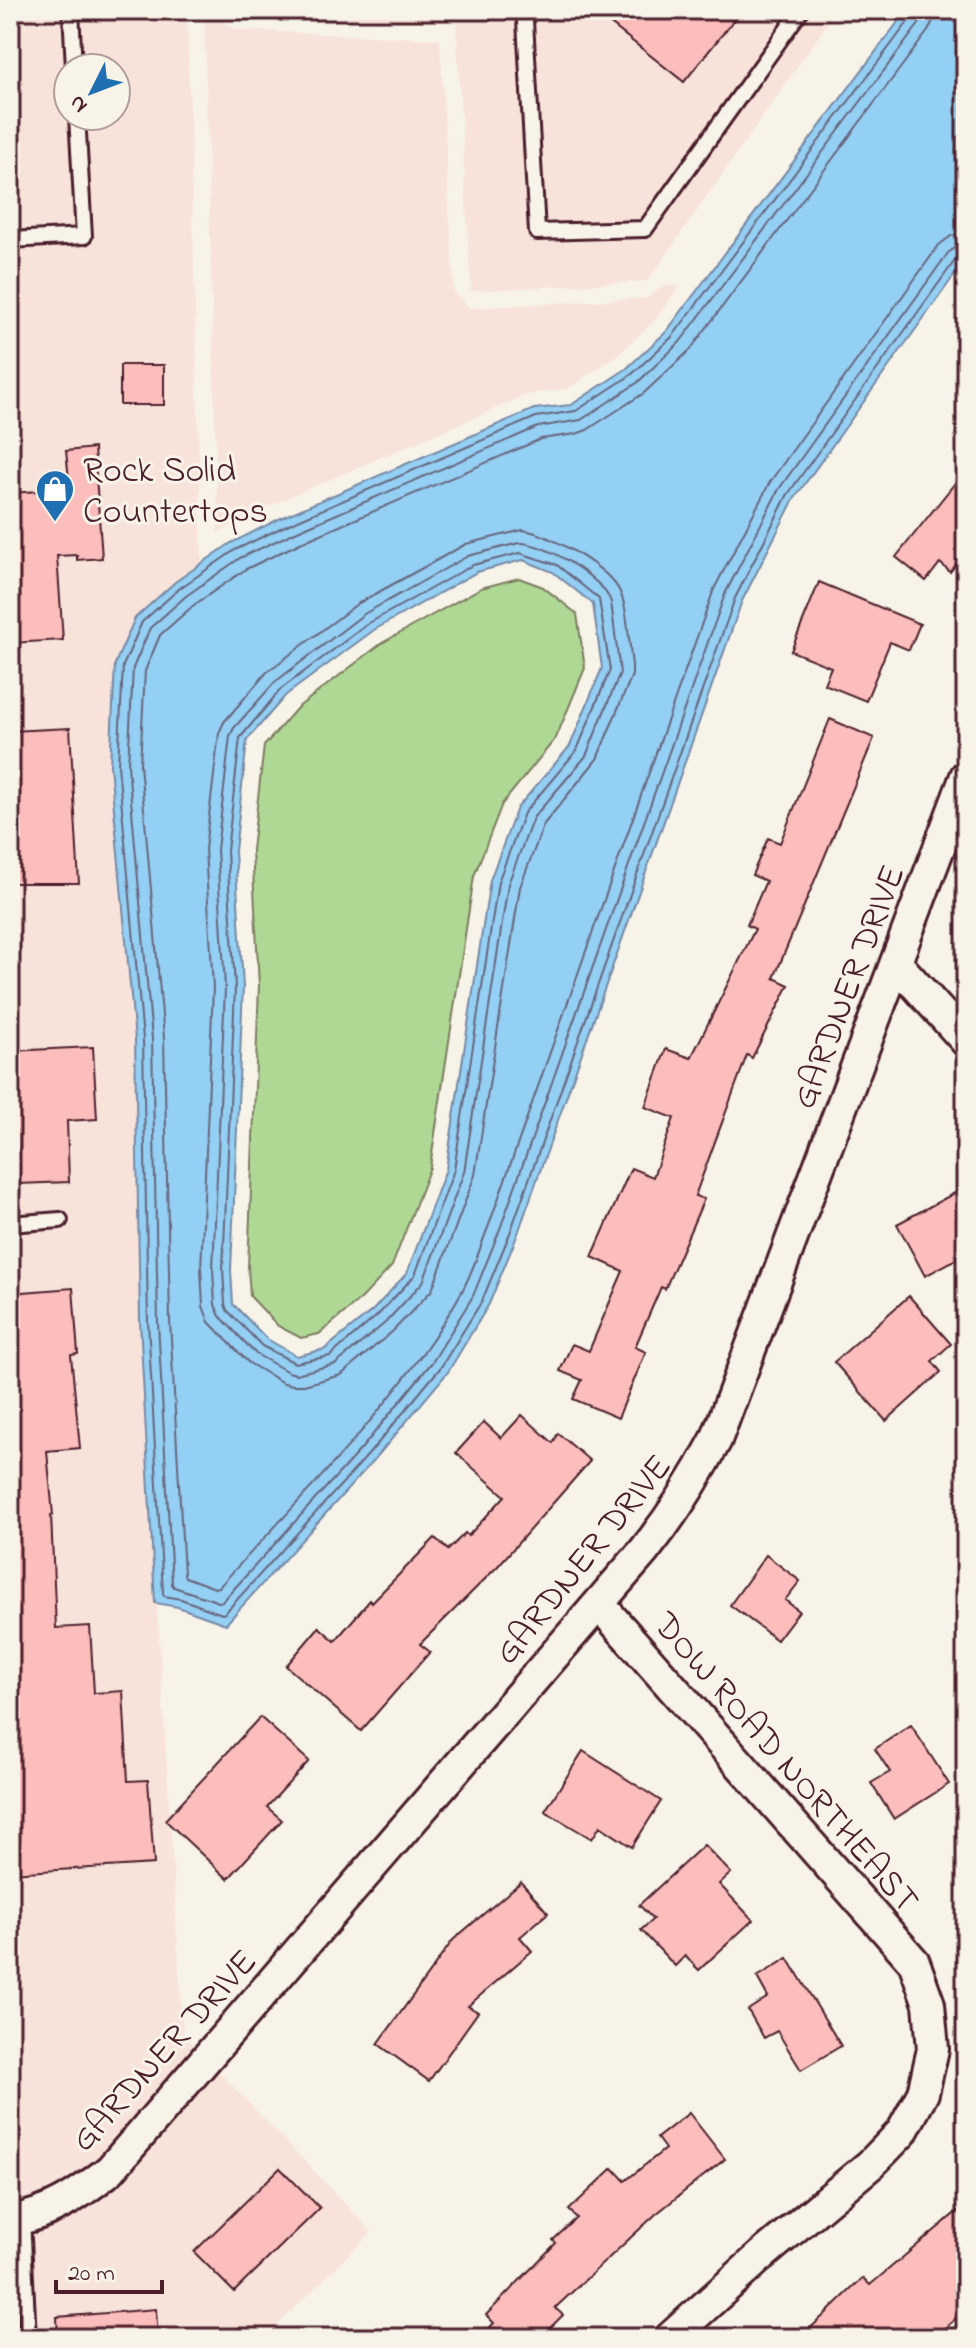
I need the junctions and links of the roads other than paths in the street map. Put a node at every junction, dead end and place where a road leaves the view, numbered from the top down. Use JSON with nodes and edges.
{"nodes":[{"id":1,"x":71,"y":10,"type":"edge"},
{"id":2,"x":522,"y":10,"type":"edge"},
{"id":3,"x":801,"y":10,"type":"edge"},
{"id":4,"x":73,"y":52,"type":"edge"},
{"id":5,"x":78,"y":132,"type":"edge"},
{"id":6,"x":10,"y":240,"type":"edge"},
{"id":7,"x":966,"y":776,"type":"edge"},
{"id":8,"x":896,"y":963,"type":"junction"},
{"id":9,"x":966,"y":1041,"type":"edge"},
{"id":10,"x":60,"y":1220,"type":"dead end"},
{"id":11,"x":10,"y":1224,"type":"edge"},
{"id":12,"x":599,"y":1604,"type":"junction"},
{"id":13,"x":16,"y":2220,"type":"edge"},
{"id":14,"x":28,"y":2338,"type":"edge"},
{"id":15,"x":670,"y":2338,"type":"edge"}],
"edges":[{"from":1,"to":4,"type":"lane"},
{"from":2,"to":3,"type":"lane"},
{"from":5,"to":6,"type":"lane"},
{"from":7,"to":8,"type":"street","name":"GARDNER DRIVE"},
{"from":8,"to":9,"type":"street"},
{"from":8,"to":12,"type":"street","name":"GARDNER DRIVE"},
{"from":10,"to":11,"type":"lane"},
{"from":12,"to":13,"type":"street","name":"GARDNER DRIVE"},
{"from":12,"to":15,"type":"street","name":"DOW ROAD NORTHEAST"},
{"from":13,"to":14,"type":"lane"}]}
